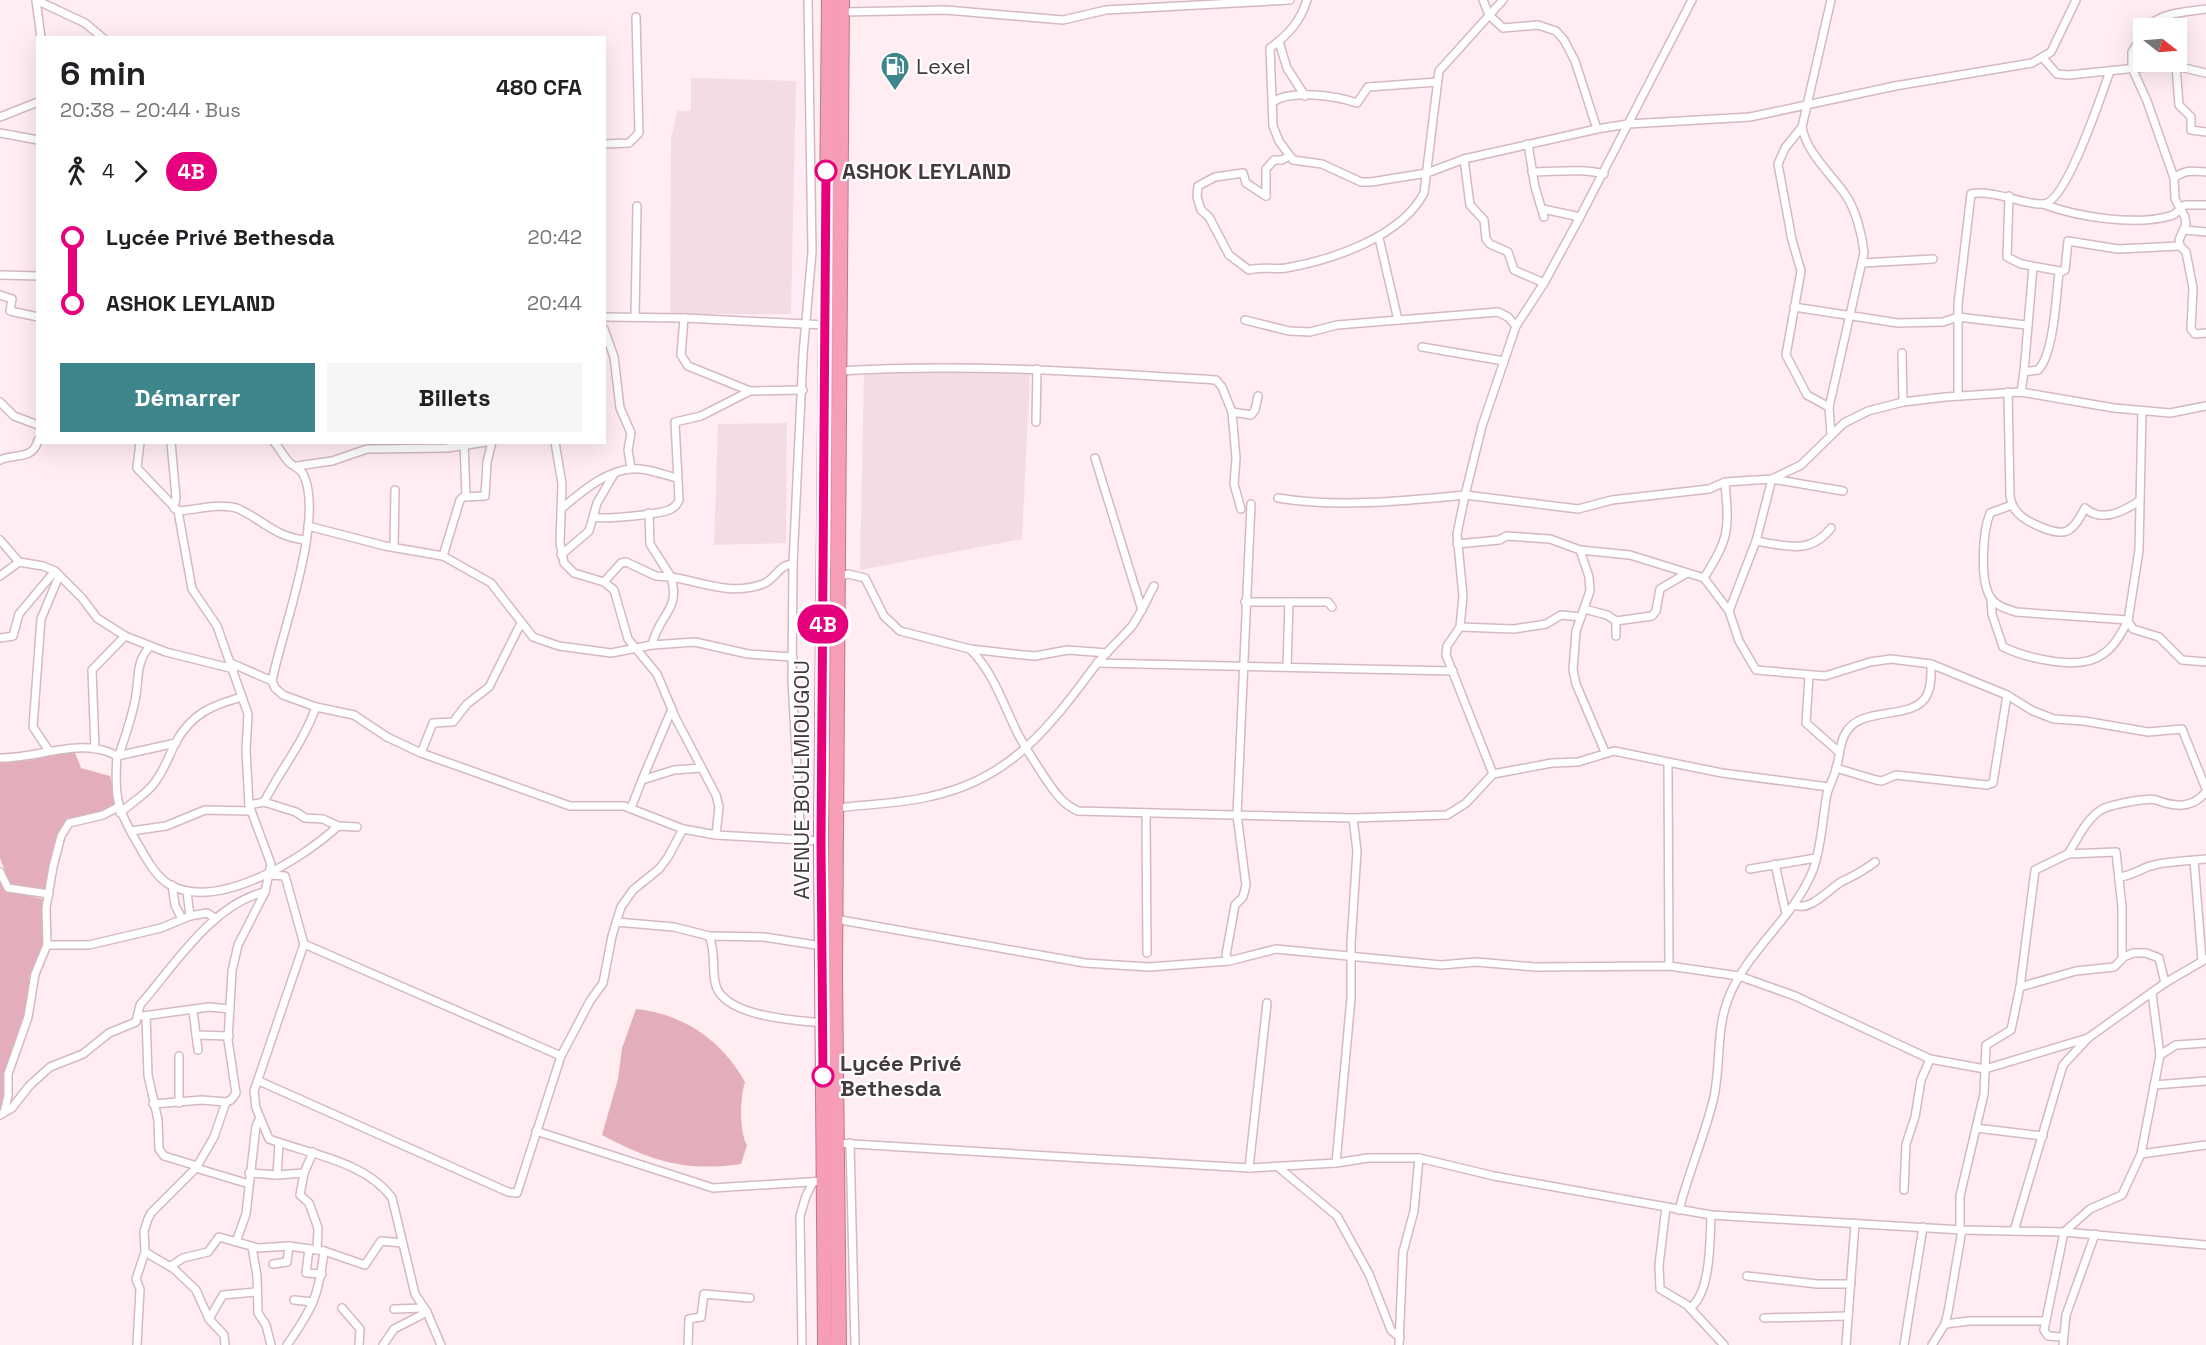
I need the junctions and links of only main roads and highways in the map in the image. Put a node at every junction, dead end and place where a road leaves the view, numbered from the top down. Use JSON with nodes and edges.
{"nodes":[{"id":1,"x":836,"y":6,"type":"edge"},
{"id":2,"x":837,"y":1144,"type":"junction"},
{"id":3,"x":825,"y":1345,"type":"edge"},
{"id":4,"x":839,"y":1345,"type":"edge"}],
"edges":[{"from":1,"to":2,"type":"highway","name":"AVENUE BOULMIOUGOU"},
{"from":1,"to":2,"type":"highway","name":"AVENUE BOULMIOUGOU"},
{"from":2,"to":3,"type":"highway","name":"AVENUE BOULMIOUGOU"},
{"from":2,"to":4,"type":"highway","name":"AVENUE BOULMIOUGOU"}]}
